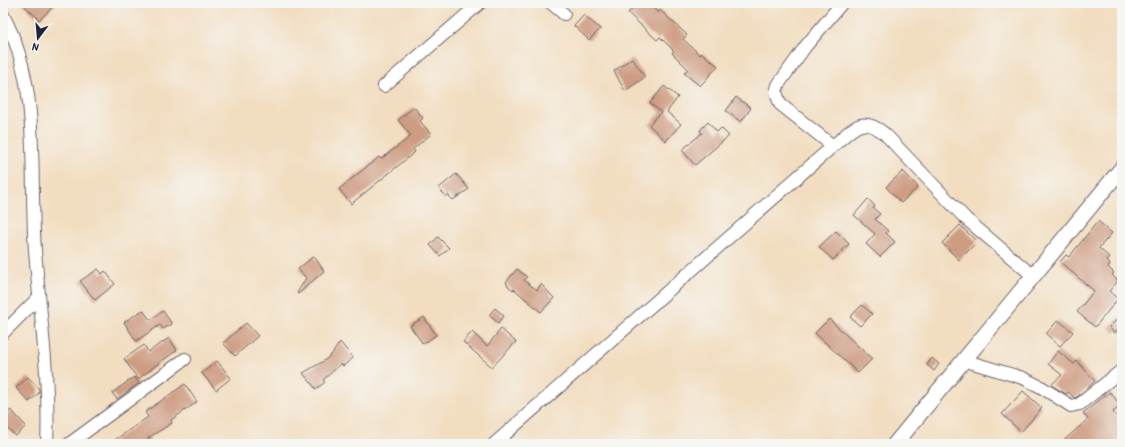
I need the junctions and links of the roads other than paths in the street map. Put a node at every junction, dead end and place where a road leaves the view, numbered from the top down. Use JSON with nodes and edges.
{"nodes":[{"id":1,"x":480,"y":3,"type":"edge"},
{"id":2,"x":551,"y":3,"type":"edge"},
{"id":3,"x":842,"y":3,"type":"edge"},
{"id":4,"x":564,"y":14,"type":"dead end"},
{"id":5,"x":3,"y":15,"type":"edge"},
{"id":6,"x":384,"y":86,"type":"dead end"},
{"id":7,"x":833,"y":146,"type":"junction"},
{"id":8,"x":1122,"y":168,"type":"edge"},
{"id":9,"x":1032,"y":275,"type":"junction"},
{"id":10,"x":39,"y":297,"type":"junction"},
{"id":11,"x":3,"y":333,"type":"edge"},
{"id":12,"x":185,"y":359,"type":"dead end"},
{"id":13,"x":963,"y":360,"type":"junction"},
{"id":14,"x":1122,"y":370,"type":"edge"},
{"id":15,"x":47,"y":444,"type":"edge"},
{"id":16,"x":70,"y":444,"type":"edge"},
{"id":17,"x":494,"y":444,"type":"edge"},
{"id":18,"x":895,"y":444,"type":"edge"}],
"edges":[{"from":1,"to":6,"type":"street"},
{"from":2,"to":4,"type":"street"},
{"from":3,"to":7,"type":"street"},
{"from":5,"to":10,"type":"street"},
{"from":7,"to":9,"type":"street"},
{"from":7,"to":17,"type":"street"},
{"from":8,"to":9,"type":"street"},
{"from":9,"to":13,"type":"street"},
{"from":10,"to":11,"type":"street"},
{"from":10,"to":15,"type":"street"},
{"from":12,"to":16,"type":"street"},
{"from":13,"to":14,"type":"street"},
{"from":13,"to":18,"type":"street"}]}
